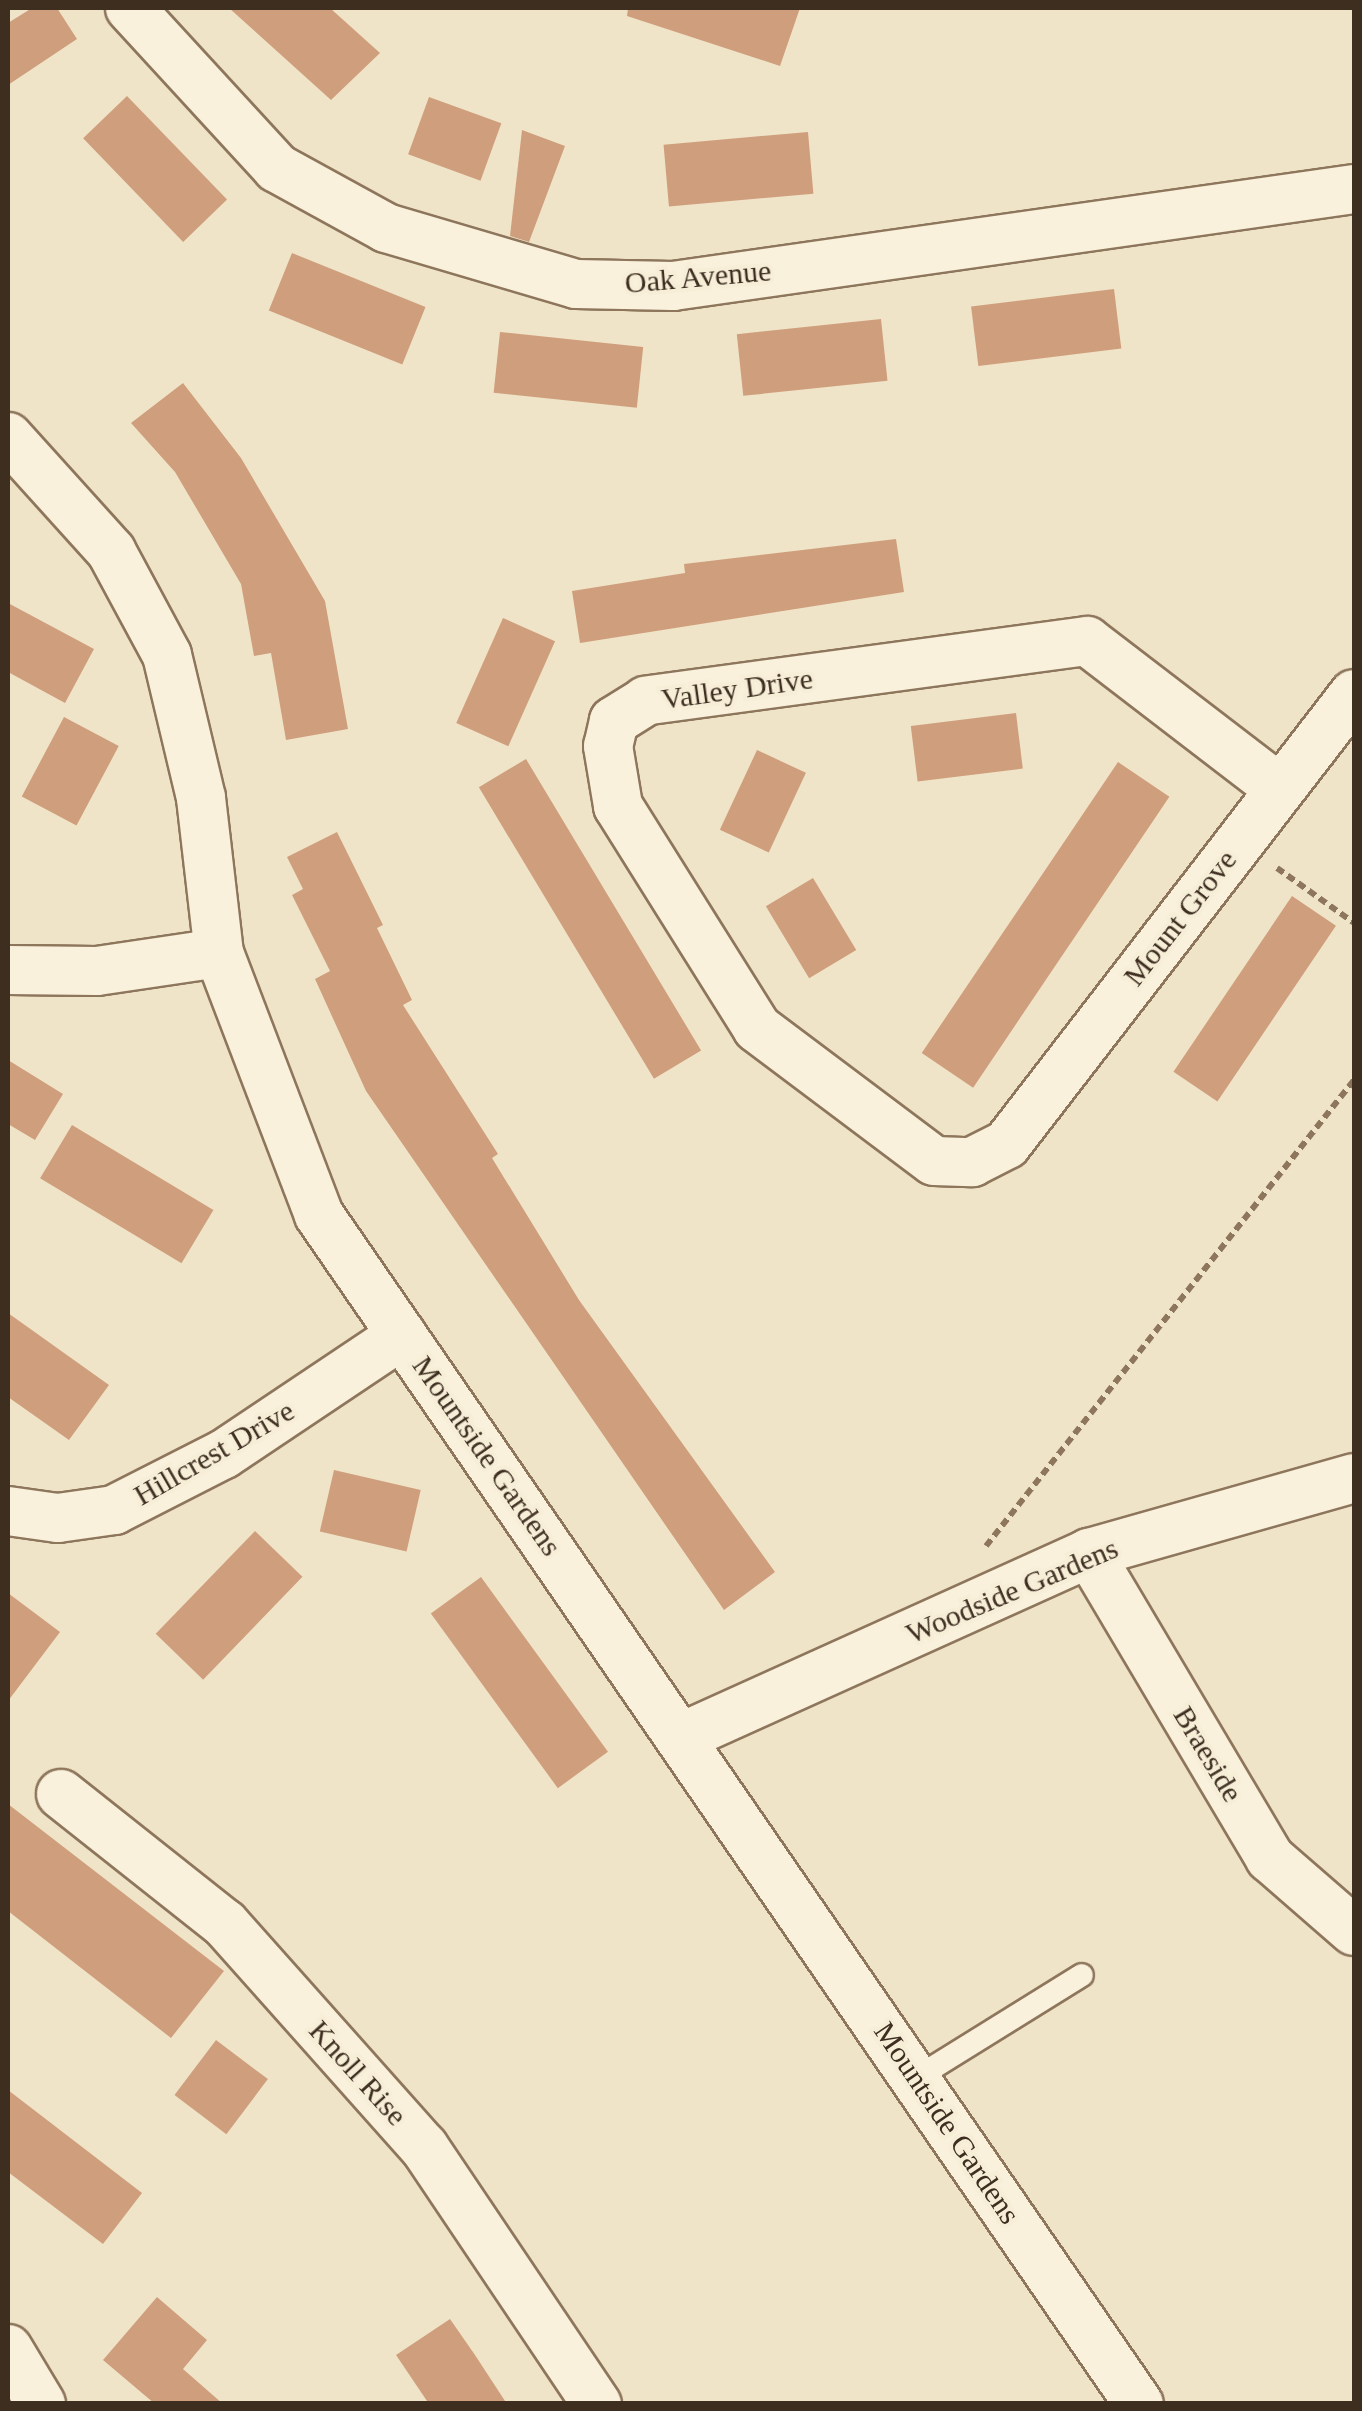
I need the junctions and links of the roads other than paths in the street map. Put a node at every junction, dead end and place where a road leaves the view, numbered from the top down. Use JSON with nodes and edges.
{"nodes":[{"id":1,"x":130,"y":8,"type":"edge"},
{"id":2,"x":1354,"y":190,"type":"edge"},
{"id":3,"x":8,"y":437,"type":"edge"},
{"id":4,"x":1354,"y":694,"type":"edge"},
{"id":5,"x":1280,"y":789,"type":"junction"},
{"id":6,"x":219,"y":953,"type":"junction"},
{"id":7,"x":8,"y":970,"type":"edge"},
{"id":8,"x":1007,"y":1144,"type":"joint"},
{"id":9,"x":402,"y":1335,"type":"junction"},
{"id":10,"x":1354,"y":1478,"type":"edge"},
{"id":11,"x":8,"y":1510,"type":"edge"},
{"id":12,"x":1090,"y":1553,"type":"junction"},
{"id":13,"x":682,"y":1737,"type":"junction"},
{"id":14,"x":60,"y":1794,"type":"dead end"},
{"id":15,"x":1354,"y":1931,"type":"edge"},
{"id":16,"x":1082,"y":1975,"type":"dead end"},
{"id":17,"x":916,"y":2078,"type":"junction"},
{"id":18,"x":8,"y":2348,"type":"edge"},
{"id":19,"x":40,"y":2404,"type":"edge"},
{"id":20,"x":597,"y":2404,"type":"edge"},
{"id":21,"x":1139,"y":2404,"type":"edge"}],
"edges":[{"from":1,"to":2,"type":"street","name":"Oak Avenue"},
{"from":3,"to":6,"type":"street","name":"Mountside Gardens"},
{"from":4,"to":5,"type":"street","name":"Mount Grove"},
{"from":5,"to":8,"type":"street","name":"Mount Grove"},
{"from":5,"to":8,"type":"street","name":"Valley Drive"},
{"from":6,"to":7,"type":"street"},
{"from":6,"to":9,"type":"street","name":"Mountside Gardens"},
{"from":9,"to":11,"type":"street","name":"Hillcrest Drive"},
{"from":9,"to":13,"type":"street","name":"Mountside Gardens"},
{"from":10,"to":12,"type":"street","name":"Woodside Gardens"},
{"from":12,"to":13,"type":"street","name":"Woodside Gardens"},
{"from":12,"to":15,"type":"street","name":"Braeside"},
{"from":13,"to":17,"type":"street","name":"Mountside Gardens"},
{"from":14,"to":20,"type":"street","name":"Knoll Rise"},
{"from":16,"to":17,"type":"lane"},
{"from":17,"to":21,"type":"street","name":"Mountside Gardens"},
{"from":18,"to":19,"type":"street"}]}
